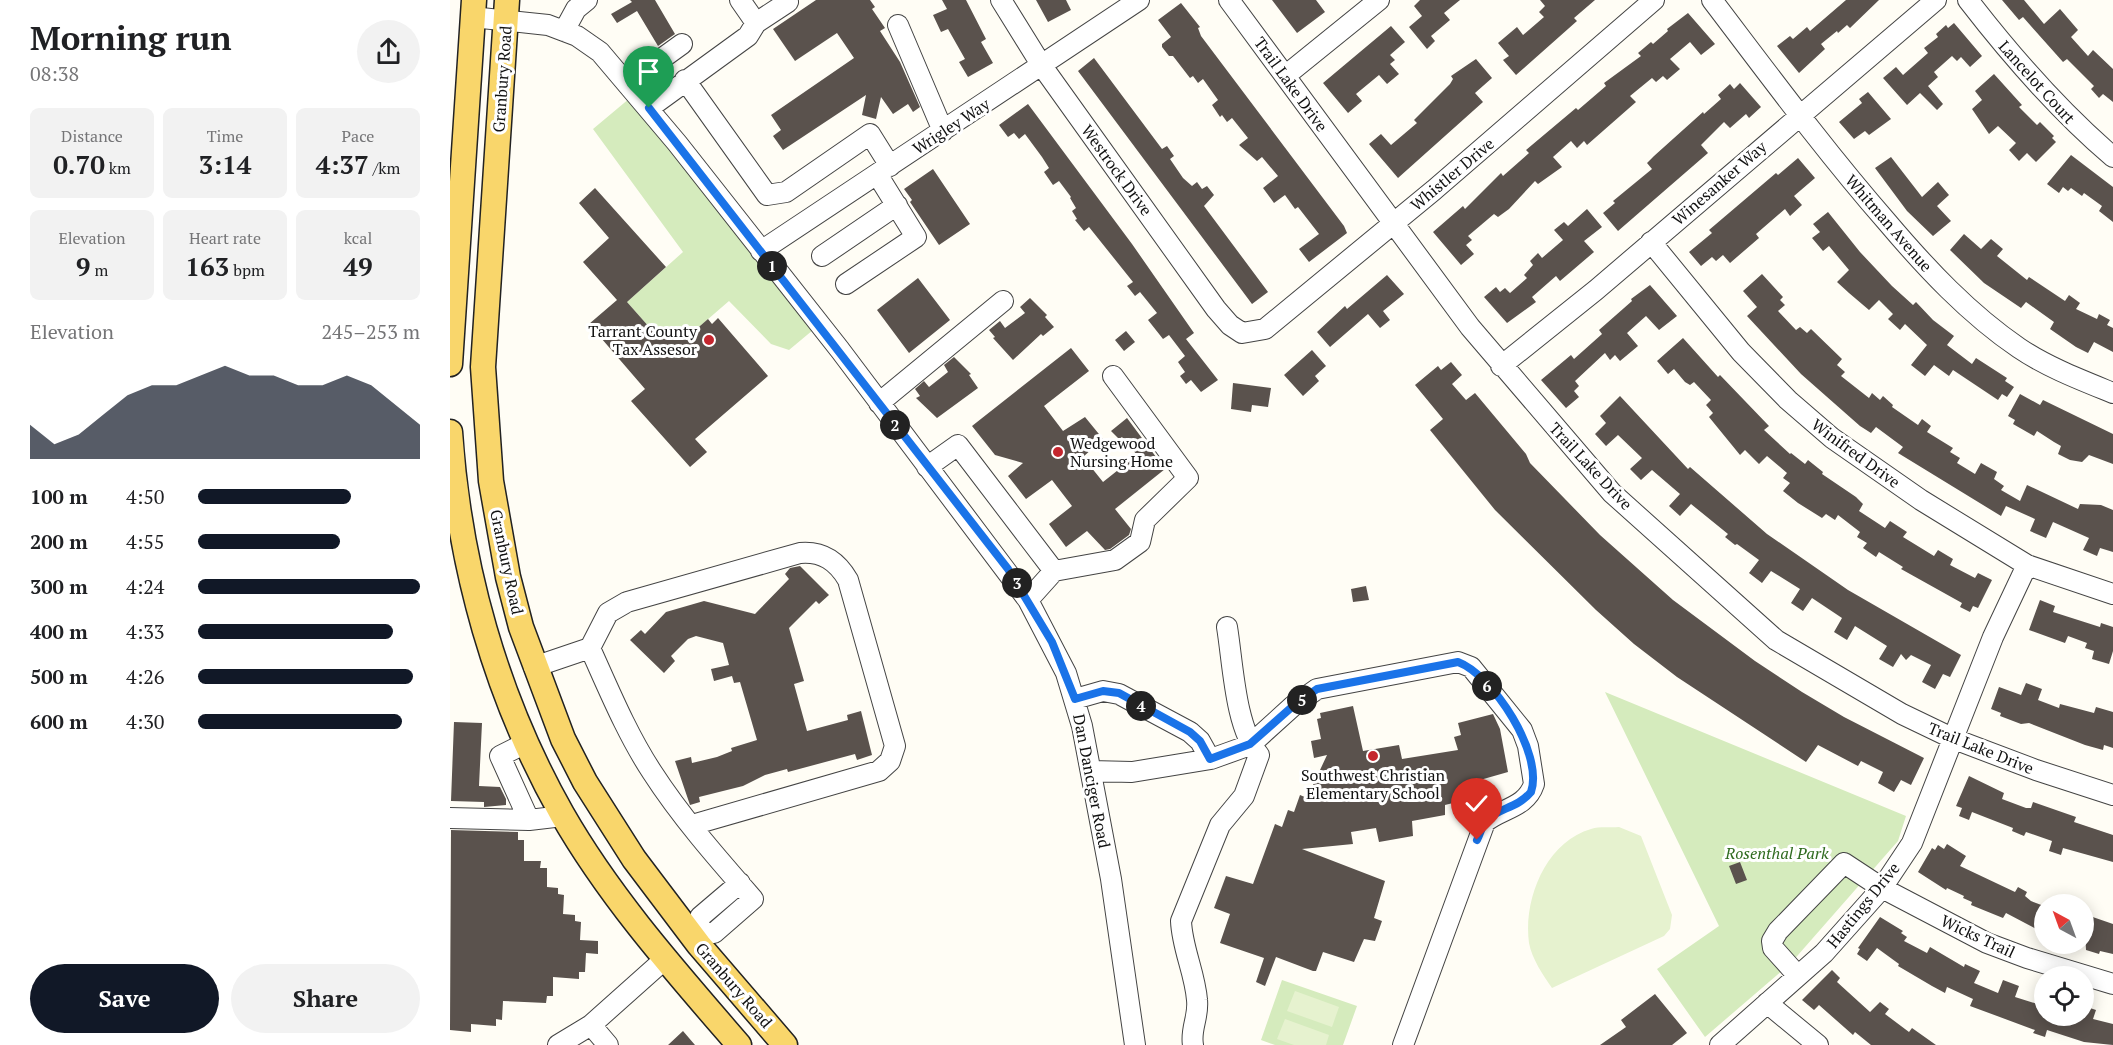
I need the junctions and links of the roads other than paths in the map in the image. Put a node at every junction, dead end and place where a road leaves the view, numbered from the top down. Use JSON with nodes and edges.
{"nodes":[{"id":1,"x":587,"y":0,"type":"edge"},
{"id":2,"x":740,"y":0,"type":"edge"},
{"id":3,"x":787,"y":0,"type":"edge"},
{"id":4,"x":1001,"y":0,"type":"edge"},
{"id":5,"x":1139,"y":0,"type":"edge"},
{"id":6,"x":1229,"y":0,"type":"edge"},
{"id":7,"x":1379,"y":0,"type":"edge"},
{"id":8,"x":1654,"y":0,"type":"edge"},
{"id":9,"x":1712,"y":0,"type":"edge"},
{"id":10,"x":1936,"y":0,"type":"edge"},
{"id":11,"x":1968,"y":0,"type":"edge"},
{"id":12,"x":473,"y":9,"type":"edge"},
{"id":13,"x":507,"y":10,"type":"edge"},
{"id":14,"x":756,"y":23,"type":"junction"},
{"id":15,"x":898,"y":25,"type":"dead end"},
{"id":16,"x":564,"y":31,"type":"junction"},
{"id":17,"x":682,"y":44,"type":"dead end"},
{"id":18,"x":1042,"y":66,"type":"junction"},
{"id":19,"x":1285,"y":76,"type":"junction"},
{"id":20,"x":685,"y":80,"type":"junction"},
{"id":21,"x":628,"y":83,"type":"junction"},
{"id":22,"x":649,"y":108,"type":"junction"},
{"id":23,"x":1800,"y":115,"type":"junction"},
{"id":24,"x":943,"y":131,"type":"junction"},
{"id":25,"x":2113,"y":158,"type":"edge"},
{"id":26,"x":884,"y":170,"type":"junction"},
{"id":27,"x":897,"y":205,"type":"junction"},
{"id":28,"x":1393,"y":224,"type":"junction"},
{"id":29,"x":1651,"y":242,"type":"junction"},
{"id":30,"x":761,"y":251,"type":"junction"},
{"id":31,"x":822,"y":256,"type":"dead end"},
{"id":32,"x":846,"y":284,"type":"dead end"},
{"id":33,"x":1003,"y":301,"type":"dead end"},
{"id":34,"x":1242,"y":333,"type":"joint"},
{"id":35,"x":450,"y":366,"type":"edge"},
{"id":36,"x":1502,"y":366,"type":"junction"},
{"id":37,"x":488,"y":368,"type":"junction"},
{"id":38,"x":1113,"y":376,"type":"dead end"},
{"id":39,"x":2113,"y":393,"type":"edge"},
{"id":40,"x":879,"y":403,"type":"junction"},
{"id":41,"x":450,"y":432,"type":"edge"},
{"id":42,"x":927,"y":467,"type":"junction"},
{"id":43,"x":2027,"y":565,"type":"junction"},
{"id":44,"x":1054,"y":572,"type":"junction"},
{"id":45,"x":2113,"y":594,"type":"edge"},
{"id":46,"x":1028,"y":600,"type":"junction"},
{"id":47,"x":1227,"y":627,"type":"dead end"},
{"id":48,"x":590,"y":648,"type":"junction"},
{"id":49,"x":534,"y":667,"type":"junction"},
{"id":50,"x":501,"y":680,"type":"junction"},
{"id":51,"x":1075,"y":699,"type":"junction"},
{"id":52,"x":1954,"y":739,"type":"junction"},
{"id":53,"x":526,"y":743,"type":"junction"},
{"id":54,"x":1250,"y":744,"type":"junction"},
{"id":55,"x":1210,"y":759,"type":"junction"},
{"id":56,"x":1091,"y":771,"type":"junction"},
{"id":57,"x":2113,"y":795,"type":"edge"},
{"id":58,"x":563,"y":816,"type":"junction"},
{"id":59,"x":450,"y":818,"type":"edge"},
{"id":60,"x":529,"y":820,"type":"junction"},
{"id":61,"x":692,"y":825,"type":"junction"},
{"id":62,"x":740,"y":884,"type":"junction"},
{"id":63,"x":1882,"y":888,"type":"junction"},
{"id":64,"x":692,"y":936,"type":"junction"},
{"id":65,"x":665,"y":959,"type":"junction"},
{"id":66,"x":1798,"y":976,"type":"junction"},
{"id":67,"x":2113,"y":984,"type":"edge"},
{"id":68,"x":1767,"y":1003,"type":"junction"},
{"id":69,"x":591,"y":1025,"type":"junction"},
{"id":70,"x":558,"y":1045,"type":"edge"},
{"id":71,"x":608,"y":1045,"type":"edge"},
{"id":72,"x":739,"y":1045,"type":"edge"},
{"id":73,"x":785,"y":1045,"type":"edge"},
{"id":74,"x":1135,"y":1045,"type":"edge"},
{"id":75,"x":1192,"y":1045,"type":"edge"},
{"id":76,"x":1403,"y":1045,"type":"edge"},
{"id":77,"x":1720,"y":1045,"type":"edge"},
{"id":78,"x":1818,"y":1045,"type":"edge"}],
"edges":[{"from":1,"to":16,"type":"street"},
{"from":2,"to":14,"type":"street"},
{"from":3,"to":14,"type":"street"},
{"from":4,"to":18,"type":"street","name":"Westrock Drive"},
{"from":5,"to":18,"type":"street","name":"Wrigley Way"},
{"from":6,"to":19,"type":"street","name":"Trail Lake Drive"},
{"from":7,"to":19,"type":"street"},
{"from":8,"to":28,"type":"street","name":"Whistler Drive"},
{"from":9,"to":23,"type":"street","name":"Whitman Avenue"},
{"from":10,"to":23,"type":"street","name":"Winesanker Way"},
{"from":11,"to":25,"type":"street","name":"Lancelot Court"},
{"from":12,"to":13,"type":"street","name":"Dan Danciger Road"},
{"from":12,"to":35,"type":"main road","name":"Granbury Road"},
{"from":13,"to":16,"type":"street","name":"Dan Danciger Road"},
{"from":13,"to":37,"type":"main road","name":"Granbury Road"},
{"from":14,"to":20,"type":"street"},
{"from":15,"to":24,"type":"street"},
{"from":16,"to":21,"type":"street","name":"Dan Danciger Road"},
{"from":17,"to":21,"type":"street"},
{"from":18,"to":24,"type":"street","name":"Wrigley Way"},
{"from":18,"to":34,"type":"street","name":"Westrock Drive"},
{"from":19,"to":28,"type":"street","name":"Trail Lake Drive"},
{"from":20,"to":22,"type":"street"},
{"from":20,"to":26,"type":"street"},
{"from":21,"to":22,"type":"street","name":"Dan Danciger Road"},
{"from":22,"to":30,"type":"street","name":"Dan Danciger Road"},
{"from":23,"to":29,"type":"street","name":"Winesanker Way"},
{"from":23,"to":39,"type":"street","name":"Whitman Avenue"},
{"from":24,"to":26,"type":"street","name":"Wrigley Way"},
{"from":26,"to":27,"type":"street"},
{"from":26,"to":30,"type":"street","name":"Wrigley Way"},
{"from":27,"to":31,"type":"street"},
{"from":27,"to":32,"type":"street"},
{"from":28,"to":34,"type":"street","name":"Whistler Drive"},
{"from":28,"to":36,"type":"street","name":"Trail Lake Drive"},
{"from":29,"to":36,"type":"street","name":"Winesanker Way"},
{"from":29,"to":43,"type":"street","name":"Winifred Drive"},
{"from":30,"to":40,"type":"street","name":"Dan Danciger Road"},
{"from":33,"to":40,"type":"street"},
{"from":35,"to":37,"type":"main road"},
{"from":36,"to":52,"type":"street","name":"Trail Lake Drive"},
{"from":37,"to":49,"type":"main road","name":"Granbury Road"},
{"from":38,"to":44,"type":"street"},
{"from":40,"to":42,"type":"street","name":"Dan Danciger Road"},
{"from":41,"to":50,"type":"main road"},
{"from":42,"to":44,"type":"street"},
{"from":42,"to":46,"type":"street","name":"Dan Danciger Road"},
{"from":43,"to":45,"type":"street","name":"Winifred Drive"},
{"from":43,"to":52,"type":"street","name":"Hastings Drive"},
{"from":44,"to":46,"type":"street"},
{"from":46,"to":51,"type":"street","name":"Dan Danciger Road"},
{"from":47,"to":54,"type":"street"},
{"from":48,"to":49,"type":"street"},
{"from":48,"to":61,"type":"street"},
{"from":48,"to":61,"type":"street"},
{"from":49,"to":50,"type":"main road"},
{"from":49,"to":64,"type":"main road","name":"Granbury Road"},
{"from":50,"to":53,"type":"main road"},
{"from":51,"to":55,"type":"street"},
{"from":51,"to":56,"type":"street","name":"Dan Danciger Road"},
{"from":52,"to":57,"type":"street","name":"Trail Lake Drive"},
{"from":52,"to":63,"type":"street","name":"Hastings Drive"},
{"from":53,"to":58,"type":"main road"},
{"from":53,"to":60,"type":"street"},
{"from":54,"to":55,"type":"street"},
{"from":54,"to":75,"type":"street"},
{"from":54,"to":76,"type":"street"},
{"from":55,"to":56,"type":"street"},
{"from":56,"to":74,"type":"street","name":"Dan Danciger Road"},
{"from":58,"to":60,"type":"street"},
{"from":58,"to":65,"type":"main road"},
{"from":59,"to":60,"type":"street"},
{"from":61,"to":62,"type":"street"},
{"from":62,"to":62,"type":"street"},
{"from":63,"to":66,"type":"street","name":"Hastings Drive"},
{"from":63,"to":66,"type":"street","name":"Wicks Trail"},
{"from":63,"to":67,"type":"street","name":"Wicks Trail"},
{"from":64,"to":65,"type":"main road"},
{"from":64,"to":73,"type":"main road","name":"Granbury Road"},
{"from":65,"to":69,"type":"street"},
{"from":65,"to":72,"type":"main road"},
{"from":66,"to":68,"type":"street","name":"Hastings Drive"},
{"from":68,"to":77,"type":"street","name":"Hastings Drive"},
{"from":68,"to":78,"type":"street"},
{"from":69,"to":70,"type":"street"},
{"from":69,"to":71,"type":"street"}]}
